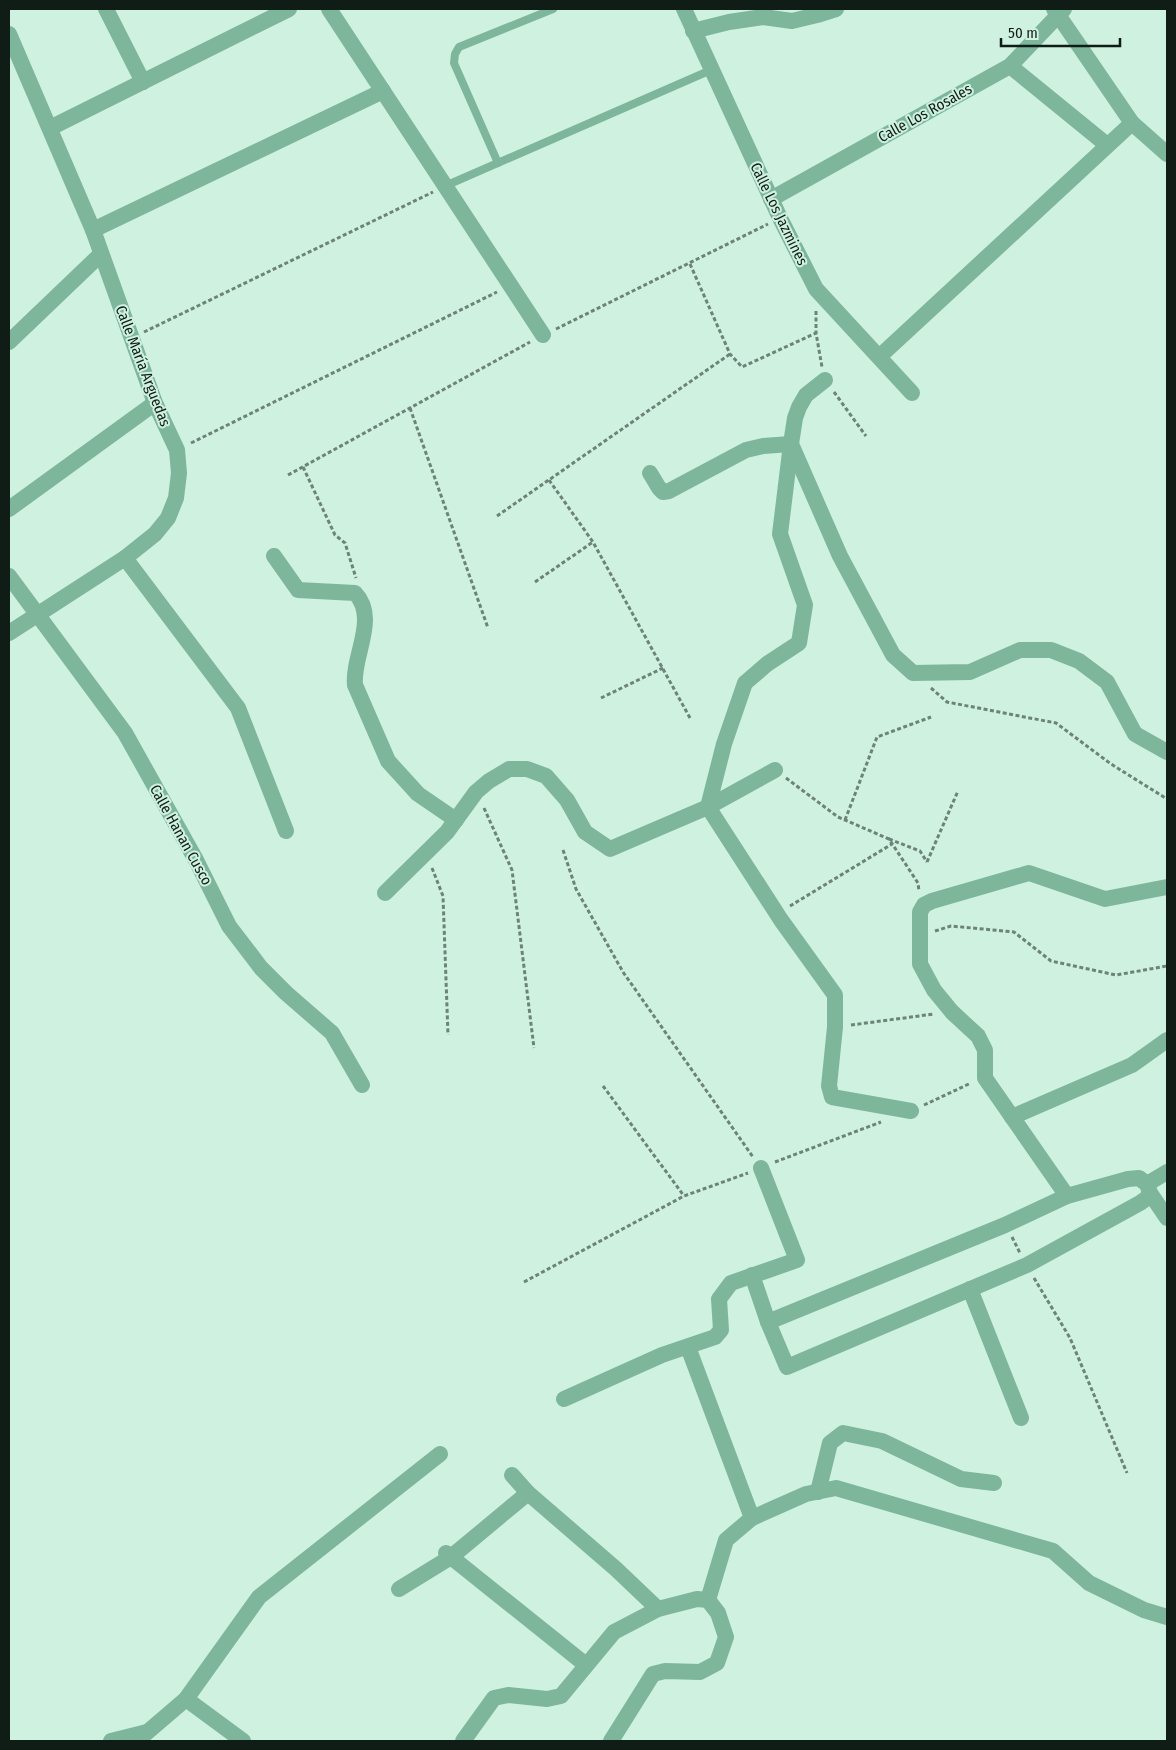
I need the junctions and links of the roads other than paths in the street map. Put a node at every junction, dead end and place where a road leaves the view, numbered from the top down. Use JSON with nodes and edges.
{"nodes":[{"id":1,"x":106,"y":9,"type":"edge"},
{"id":2,"x":288,"y":9,"type":"edge"},
{"id":3,"x":329,"y":9,"type":"edge"},
{"id":4,"x":553,"y":9,"type":"edge"},
{"id":5,"x":684,"y":9,"type":"edge"},
{"id":6,"x":836,"y":9,"type":"edge"},
{"id":7,"x":1059,"y":11,"type":"edge"},
{"id":8,"x":765,"y":13,"type":"edge"},
{"id":9,"x":693,"y":31,"type":"junction"},
{"id":10,"x":9,"y":34,"type":"edge"},
{"id":11,"x":13,"y":58,"type":"edge"},
{"id":12,"x":1010,"y":66,"type":"junction"},
{"id":13,"x":711,"y":70,"type":"junction"},
{"id":14,"x":143,"y":82,"type":"junction"},
{"id":15,"x":383,"y":91,"type":"junction"},
{"id":16,"x":1132,"y":123,"type":"junction"},
{"id":17,"x":50,"y":128,"type":"junction"},
{"id":18,"x":1107,"y":145,"type":"junction"},
{"id":19,"x":1167,"y":154,"type":"edge"},
{"id":20,"x":498,"y":163,"type":"junction"},
{"id":21,"x":445,"y":186,"type":"junction"},
{"id":22,"x":771,"y":199,"type":"junction"},
{"id":23,"x":93,"y":230,"type":"junction"},
{"id":24,"x":101,"y":254,"type":"junction"},
{"id":25,"x":542,"y":335,"type":"dead end"},
{"id":26,"x":9,"y":342,"type":"edge"},
{"id":27,"x":880,"y":357,"type":"junction"},
{"id":28,"x":825,"y":380,"type":"dead end"},
{"id":29,"x":912,"y":393,"type":"dead end"},
{"id":30,"x":156,"y":403,"type":"junction"},
{"id":31,"x":791,"y":444,"type":"junction"},
{"id":32,"x":650,"y":473,"type":"dead end"},
{"id":33,"x":9,"y":509,"type":"edge"},
{"id":34,"x":274,"y":556,"type":"dead end"},
{"id":35,"x":124,"y":558,"type":"junction"},
{"id":36,"x":9,"y":576,"type":"edge"},
{"id":37,"x":38,"y":613,"type":"junction"},
{"id":38,"x":9,"y":634,"type":"edge"},
{"id":39,"x":1167,"y":752,"type":"edge"},
{"id":40,"x":775,"y":770,"type":"road end"},
{"id":41,"x":708,"y":807,"type":"junction"},
{"id":42,"x":456,"y":820,"type":"junction"},
{"id":43,"x":286,"y":831,"type":"dead end"},
{"id":44,"x":1167,"y":887,"type":"edge"},
{"id":45,"x":385,"y":893,"type":"dead end"},
{"id":46,"x":1167,"y":1040,"type":"edge"},
{"id":47,"x":362,"y":1086,"type":"dead end"},
{"id":48,"x":911,"y":1111,"type":"dead end"},
{"id":49,"x":1012,"y":1117,"type":"junction"},
{"id":50,"x":761,"y":1168,"type":"road end"},
{"id":51,"x":1167,"y":1172,"type":"edge"},
{"id":52,"x":1148,"y":1189,"type":"junction"},
{"id":53,"x":1067,"y":1196,"type":"junction"},
{"id":54,"x":1167,"y":1218,"type":"edge"},
{"id":55,"x":752,"y":1275,"type":"junction"},
{"id":56,"x":970,"y":1289,"type":"junction"},
{"id":57,"x":768,"y":1322,"type":"junction"},
{"id":58,"x":688,"y":1347,"type":"junction"},
{"id":59,"x":564,"y":1399,"type":"dead end"},
{"id":60,"x":1021,"y":1418,"type":"dead end"},
{"id":61,"x":440,"y":1454,"type":"dead end"},
{"id":62,"x":512,"y":1475,"type":"dead end"},
{"id":63,"x":994,"y":1483,"type":"dead end"},
{"id":64,"x":818,"y":1492,"type":"junction"},
{"id":65,"x":528,"y":1493,"type":"junction"},
{"id":66,"x":752,"y":1518,"type":"junction"},
{"id":67,"x":448,"y":1555,"type":"junction"},
{"id":68,"x":399,"y":1589,"type":"dead end"},
{"id":69,"x":708,"y":1600,"type":"junction"},
{"id":70,"x":658,"y":1610,"type":"junction"},
{"id":71,"x":1167,"y":1617,"type":"edge"},
{"id":72,"x":586,"y":1665,"type":"junction"},
{"id":73,"x":186,"y":1699,"type":"junction"},
{"id":74,"x":142,"y":1737,"type":"edge"},
{"id":75,"x":111,"y":1741,"type":"edge"},
{"id":76,"x":243,"y":1741,"type":"edge"},
{"id":77,"x":463,"y":1741,"type":"edge"},
{"id":78,"x":612,"y":1741,"type":"edge"}],
"edges":[{"from":1,"to":14,"type":"street"},
{"from":2,"to":14,"type":"street"},
{"from":3,"to":15,"type":"street"},
{"from":4,"to":20,"type":"lane"},
{"from":5,"to":9,"type":"street","name":"Calle Los Jazmines"},
{"from":6,"to":8,"type":"street"},
{"from":7,"to":12,"type":"street","name":"Calle Los Rosales"},
{"from":7,"to":16,"type":"street"},
{"from":8,"to":9,"type":"street"},
{"from":9,"to":13,"type":"street","name":"Calle Los Jazmines"},
{"from":10,"to":11,"type":"street","name":"Calle María Arguedas"},
{"from":11,"to":17,"type":"street","name":"Calle María Arguedas"},
{"from":12,"to":18,"type":"street"},
{"from":12,"to":22,"type":"street","name":"Calle Los Rosales"},
{"from":13,"to":20,"type":"lane"},
{"from":13,"to":22,"type":"street","name":"Calle Los Jazmines"},
{"from":14,"to":17,"type":"street"},
{"from":15,"to":21,"type":"street"},
{"from":15,"to":23,"type":"street"},
{"from":16,"to":18,"type":"street"},
{"from":16,"to":19,"type":"street"},
{"from":17,"to":23,"type":"street","name":"Calle María Arguedas"},
{"from":18,"to":27,"type":"street"},
{"from":20,"to":21,"type":"lane"},
{"from":21,"to":25,"type":"street"},
{"from":22,"to":27,"type":"street","name":"Calle Los Jazmines"},
{"from":23,"to":24,"type":"street","name":"Calle María Arguedas"},
{"from":24,"to":26,"type":"street"},
{"from":24,"to":30,"type":"street","name":"Calle María Arguedas"},
{"from":27,"to":29,"type":"street","name":"Calle Los Jazmines"},
{"from":28,"to":31,"type":"street"},
{"from":30,"to":33,"type":"street"},
{"from":30,"to":35,"type":"street","name":"Calle María Arguedas"},
{"from":31,"to":32,"type":"street"},
{"from":31,"to":39,"type":"street"},
{"from":31,"to":41,"type":"street"},
{"from":34,"to":42,"type":"street"},
{"from":35,"to":37,"type":"street","name":"Calle María Arguedas"},
{"from":35,"to":43,"type":"street"},
{"from":36,"to":37,"type":"street","name":"Calle Hanan Cusco"},
{"from":37,"to":38,"type":"street","name":"Calle María Arguedas"},
{"from":37,"to":47,"type":"street","name":"Calle Hanan Cusco"},
{"from":40,"to":41,"type":"street"},
{"from":41,"to":42,"type":"street"},
{"from":41,"to":48,"type":"street"},
{"from":42,"to":45,"type":"street"},
{"from":44,"to":49,"type":"street"},
{"from":46,"to":49,"type":"street"},
{"from":49,"to":53,"type":"street"},
{"from":50,"to":55,"type":"street"},
{"from":51,"to":52,"type":"street"},
{"from":52,"to":53,"type":"street"},
{"from":52,"to":54,"type":"street"},
{"from":52,"to":56,"type":"street"},
{"from":53,"to":57,"type":"street"},
{"from":55,"to":57,"type":"street"},
{"from":55,"to":58,"type":"street"},
{"from":56,"to":57,"type":"street"},
{"from":56,"to":60,"type":"street"},
{"from":58,"to":59,"type":"street"},
{"from":58,"to":66,"type":"street"},
{"from":61,"to":73,"type":"street"},
{"from":62,"to":65,"type":"street"},
{"from":63,"to":64,"type":"street"},
{"from":64,"to":66,"type":"street"},
{"from":64,"to":71,"type":"street"},
{"from":65,"to":67,"type":"street"},
{"from":65,"to":70,"type":"street"},
{"from":66,"to":69,"type":"street"},
{"from":67,"to":68,"type":"street"},
{"from":67,"to":72,"type":"street"},
{"from":69,"to":70,"type":"street"},
{"from":69,"to":78,"type":"street"},
{"from":70,"to":72,"type":"street"},
{"from":72,"to":77,"type":"street"},
{"from":73,"to":74,"type":"street"},
{"from":73,"to":76,"type":"street"},
{"from":74,"to":75,"type":"street"}]}
